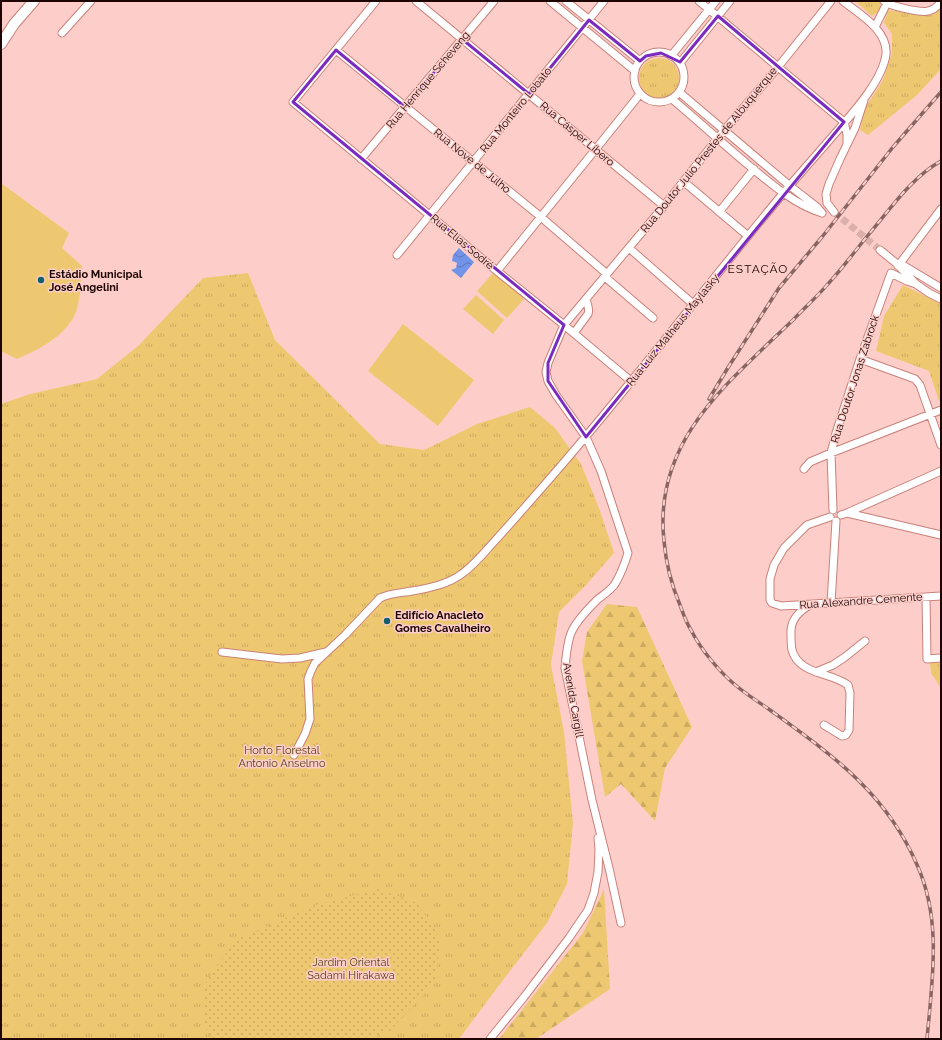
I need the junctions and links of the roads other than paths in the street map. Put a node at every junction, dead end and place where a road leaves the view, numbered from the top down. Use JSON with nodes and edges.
{"nodes":[{"id":1,"x":34,"y":1,"type":"edge"},
{"id":2,"x":92,"y":1,"type":"edge"},
{"id":3,"x":376,"y":1,"type":"edge"},
{"id":4,"x":416,"y":1,"type":"edge"},
{"id":5,"x":494,"y":1,"type":"edge"},
{"id":6,"x":550,"y":1,"type":"edge"},
{"id":7,"x":566,"y":1,"type":"edge"},
{"id":8,"x":604,"y":1,"type":"edge"},
{"id":9,"x":700,"y":1,"type":"edge"},
{"id":10,"x":716,"y":1,"type":"edge"},
{"id":11,"x":730,"y":1,"type":"edge"},
{"id":12,"x":831,"y":1,"type":"edge"},
{"id":13,"x":843,"y":1,"type":"edge"},
{"id":14,"x":886,"y":2,"type":"edge"},
{"id":15,"x":941,"y":2,"type":"edge"},
{"id":16,"x":709,"y":9,"type":"junction"},
{"id":17,"x":718,"y":16,"type":"junction"},
{"id":18,"x":589,"y":20,"type":"junction"},
{"id":19,"x":875,"y":27,"type":"junction"},
{"id":20,"x":583,"y":28,"type":"junction"},
{"id":21,"x":62,"y":34,"type":"dead end"},
{"id":22,"x":462,"y":39,"type":"junction"},
{"id":23,"x":1,"y":44,"type":"edge"},
{"id":24,"x":336,"y":50,"type":"junction"},
{"id":25,"x":671,"y":56,"type":"junction"},
{"id":26,"x":640,"y":61,"type":"junction"},
{"id":27,"x":680,"y":63,"type":"junction"},
{"id":28,"x":778,"y":67,"type":"junction"},
{"id":29,"x":635,"y":71,"type":"junction"},
{"id":30,"x":679,"y":92,"type":"junction"},
{"id":31,"x":529,"y":94,"type":"junction"},
{"id":32,"x":640,"y":94,"type":"junction"},
{"id":33,"x":864,"y":98,"type":"junction"},
{"id":34,"x":672,"y":99,"type":"junction"},
{"id":35,"x":405,"y":107,"type":"junction"},
{"id":36,"x":844,"y":122,"type":"junction"},
{"id":37,"x":724,"y":131,"type":"junction"},
{"id":38,"x":718,"y":138,"type":"junction"},
{"id":39,"x":848,"y":143,"type":"junction"},
{"id":40,"x":596,"y":150,"type":"junction"},
{"id":41,"x":361,"y":159,"type":"junction"},
{"id":42,"x":473,"y":162,"type":"junction"},
{"id":43,"x":754,"y":169,"type":"junction"},
{"id":44,"x":683,"y":182,"type":"junction"},
{"id":45,"x":790,"y":186,"type":"junction"},
{"id":46,"x":784,"y":194,"type":"junction"},
{"id":47,"x":664,"y":206,"type":"junction"},
{"id":48,"x":941,"y":209,"type":"edge"},
{"id":49,"x":719,"y":212,"type":"junction"},
{"id":50,"x":834,"y":212,"type":"tunnel mouth"},
{"id":51,"x":430,"y":215,"type":"junction"},
{"id":52,"x":541,"y":217,"type":"junction"},
{"id":53,"x":748,"y":236,"type":"junction"},
{"id":54,"x":629,"y":248,"type":"junction"},
{"id":55,"x":880,"y":250,"type":"tunnel mouth"},
{"id":56,"x":397,"y":255,"type":"dead end"},
{"id":57,"x":898,"y":264,"type":"junction"},
{"id":58,"x":497,"y":271,"type":"junction"},
{"id":59,"x":606,"y":275,"type":"junction"},
{"id":60,"x":916,"y":284,"type":"junction"},
{"id":61,"x":941,"y":288,"type":"edge"},
{"id":62,"x":586,"y":299,"type":"junction"},
{"id":63,"x":941,"y":299,"type":"edge"},
{"id":64,"x":693,"y":304,"type":"junction"},
{"id":65,"x":654,"y":318,"type":"dead end"},
{"id":66,"x":564,"y":325,"type":"junction"},
{"id":67,"x":574,"y":333,"type":"junction"},
{"id":68,"x":860,"y":359,"type":"junction"},
{"id":69,"x":632,"y":382,"type":"junction"},
{"id":70,"x":941,"y":410,"type":"edge"},
{"id":71,"x":931,"y":415,"type":"junction"},
{"id":72,"x":586,"y":437,"type":"junction"},
{"id":73,"x":941,"y":445,"type":"edge"},
{"id":74,"x":831,"y":453,"type":"junction"},
{"id":75,"x":804,"y":469,"type":"dead end"},
{"id":76,"x":941,"y":471,"type":"edge"},
{"id":77,"x":844,"y":514,"type":"junction"},
{"id":78,"x":833,"y":516,"type":"junction"},
{"id":79,"x":941,"y":536,"type":"edge"},
{"id":80,"x":941,"y":596,"type":"edge"},
{"id":81,"x":926,"y":597,"type":"junction"},
{"id":82,"x":831,"y":603,"type":"junction"},
{"id":83,"x":812,"y":604,"type":"junction"},
{"id":84,"x":865,"y":641,"type":"dead end"},
{"id":85,"x":222,"y":652,"type":"dead end"},
{"id":86,"x":326,"y":652,"type":"junction"},
{"id":87,"x":941,"y":658,"type":"edge"},
{"id":88,"x":816,"y":672,"type":"junction"},
{"id":89,"x":824,"y":725,"type":"dead end"},
{"id":90,"x":294,"y":755,"type":"dead end"},
{"id":91,"x":592,"y":800,"type":"junction"},
{"id":92,"x":621,"y":923,"type":"dead end"},
{"id":93,"x":490,"y":1039,"type":"edge"}],
"edges":[{"from":1,"to":23,"type":"street"},
{"from":2,"to":21,"type":"street"},
{"from":3,"to":24,"type":"street"},
{"from":4,"to":22,"type":"street","name":"Rua Cásper Líbero"},
{"from":5,"to":22,"type":"street","name":"Rua Henrique Scheveng"},
{"from":6,"to":20,"type":"street"},
{"from":7,"to":18,"type":"street"},
{"from":8,"to":18,"type":"street","name":"Rua Monteiro Lobato"},
{"from":9,"to":16,"type":"street"},
{"from":10,"to":16,"type":"street"},
{"from":11,"to":17,"type":"street"},
{"from":12,"to":28,"type":"street","name":"Rua Doutor Julio Prestes de Albuquerque"},
{"from":13,"to":19,"type":"street"},
{"from":14,"to":15,"type":"street"},
{"from":14,"to":19,"type":"street"},
{"from":16,"to":17,"type":"street"},
{"from":16,"to":25,"type":"street"},
{"from":17,"to":27,"type":"street"},
{"from":17,"to":28,"type":"street"},
{"from":18,"to":20,"type":"street","name":"Rua Monteiro Lobato"},
{"from":18,"to":26,"type":"street"},
{"from":19,"to":33,"type":"street","name":"Rua Luiz Matheus Maylasky"},
{"from":20,"to":29,"type":"street"},
{"from":20,"to":31,"type":"street","name":"Rua Monteiro Lobato"},
{"from":22,"to":31,"type":"street","name":"Rua Cásper Líbero"},
{"from":22,"to":35,"type":"street","name":"Rua Henrique Scheveng"},
{"from":24,"to":35,"type":"street","name":"Rua Nove de Julho"},
{"from":24,"to":41,"type":"street","name":"Rua Elias Sodré"},
{"from":25,"to":26,"type":"street"},
{"from":25,"to":27,"type":"street"},
{"from":26,"to":29,"type":"street"},
{"from":27,"to":30,"type":"street"},
{"from":28,"to":36,"type":"street"},
{"from":28,"to":37,"type":"street","name":"Rua Doutor Julio Prestes de Albuquerque"},
{"from":29,"to":32,"type":"street"},
{"from":30,"to":34,"type":"street"},
{"from":30,"to":37,"type":"street"},
{"from":31,"to":40,"type":"street","name":"Rua Cásper Líbero"},
{"from":31,"to":42,"type":"street","name":"Rua Monteiro Lobato"},
{"from":32,"to":34,"type":"street"},
{"from":32,"to":40,"type":"street"},
{"from":33,"to":36,"type":"street","name":"Rua Luiz Matheus Maylasky"},
{"from":33,"to":39,"type":"street"},
{"from":34,"to":38,"type":"street"},
{"from":35,"to":41,"type":"street","name":"Rua Henrique Scheveng"},
{"from":35,"to":42,"type":"street","name":"Rua Nove de Julho"},
{"from":36,"to":39,"type":"street"},
{"from":36,"to":45,"type":"street","name":"Rua Luiz Matheus Maylasky"},
{"from":37,"to":38,"type":"street","name":"Rua Doutor Julio Prestes de Albuquerque"},
{"from":37,"to":45,"type":"street"},
{"from":38,"to":43,"type":"street"},
{"from":38,"to":44,"type":"street","name":"Rua Doutor Julio Prestes de Albuquerque"},
{"from":39,"to":50,"type":"street"},
{"from":40,"to":47,"type":"street","name":"Rua Cásper Líbero"},
{"from":40,"to":52,"type":"street"},
{"from":41,"to":51,"type":"street","name":"Rua Elias Sodré"},
{"from":42,"to":51,"type":"street","name":"Rua Monteiro Lobato"},
{"from":42,"to":52,"type":"street","name":"Rua Nove de Julho"},
{"from":43,"to":46,"type":"street"},
{"from":43,"to":49,"type":"street"},
{"from":44,"to":47,"type":"street","name":"Rua Doutor Julio Prestes de Albuquerque"},
{"from":44,"to":49,"type":"street"},
{"from":45,"to":46,"type":"street","name":"Rua Luiz Matheus Maylasky"},
{"from":45,"to":46,"type":"street"},
{"from":46,"to":53,"type":"street","name":"Rua Luiz Matheus Maylasky"},
{"from":47,"to":54,"type":"street","name":"Rua Doutor Julio Prestes de Albuquerque"},
{"from":48,"to":57,"type":"street"},
{"from":49,"to":53,"type":"street"},
{"from":51,"to":56,"type":"street","name":"Rua Monteiro Lobato"},
{"from":51,"to":58,"type":"street","name":"Rua Elias Sodré"},
{"from":52,"to":58,"type":"street"},
{"from":52,"to":59,"type":"street","name":"Rua Nove de Julho"},
{"from":53,"to":64,"type":"street","name":"Rua Luiz Matheus Maylasky"},
{"from":54,"to":59,"type":"street","name":"Rua Doutor Julio Prestes de Albuquerque"},
{"from":54,"to":64,"type":"street"},
{"from":55,"to":57,"type":"street"},
{"from":57,"to":60,"type":"street"},
{"from":57,"to":61,"type":"street"},
{"from":58,"to":66,"type":"street","name":"Rua Elias Sodré"},
{"from":59,"to":62,"type":"street","name":"Rua Doutor Julio Prestes de Albuquerque"},
{"from":59,"to":65,"type":"street","name":"Rua Nove de Julho"},
{"from":60,"to":63,"type":"street"},
{"from":60,"to":68,"type":"street","name":"Rua Doutor Jonas Zabrock"},
{"from":62,"to":66,"type":"street","name":"Rua Doutor Julio Prestes de Albuquerque"},
{"from":62,"to":67,"type":"street"},
{"from":64,"to":69,"type":"street","name":"Rua Luiz Matheus Maylasky"},
{"from":66,"to":67,"type":"street","name":"Rua Elias Sodré"},
{"from":66,"to":72,"type":"street","name":"Avenida Cargill"},
{"from":67,"to":69,"type":"street","name":"Rua Elias Sodré"},
{"from":68,"to":71,"type":"street"},
{"from":68,"to":74,"type":"street","name":"Rua Doutor Jonas Zabrock"},
{"from":69,"to":72,"type":"street","name":"Rua Luiz Matheus Maylasky"},
{"from":70,"to":71,"type":"street"},
{"from":71,"to":73,"type":"street"},
{"from":71,"to":74,"type":"street"},
{"from":72,"to":86,"type":"street","name":"Rua Luiz Matheus Maylasky"},
{"from":72,"to":91,"type":"street","name":"Avenida Cargill"},
{"from":74,"to":75,"type":"street"},
{"from":74,"to":78,"type":"street","name":"Rua Doutor Jonas Zabrock"},
{"from":76,"to":77,"type":"street"},
{"from":77,"to":78,"type":"street"},
{"from":77,"to":79,"type":"street"},
{"from":78,"to":82,"type":"street","name":"Rua Doutor Jonas Zabrock"},
{"from":78,"to":83,"type":"street","name":"Rua Alexandre Cemente"},
{"from":80,"to":81,"type":"street","name":"Rua Alexandre Cemente"},
{"from":81,"to":82,"type":"street","name":"Rua Alexandre Cemente"},
{"from":81,"to":87,"type":"street"},
{"from":82,"to":83,"type":"street","name":"Rua Alexandre Cemente"},
{"from":83,"to":88,"type":"street"},
{"from":84,"to":88,"type":"street"},
{"from":85,"to":86,"type":"street"},
{"from":86,"to":90,"type":"street","name":"Rua Luiz Matheus Maylasky"},
{"from":88,"to":89,"type":"street"},
{"from":91,"to":92,"type":"street","name":"Avenida Cargill"},
{"from":91,"to":93,"type":"street"}]}
